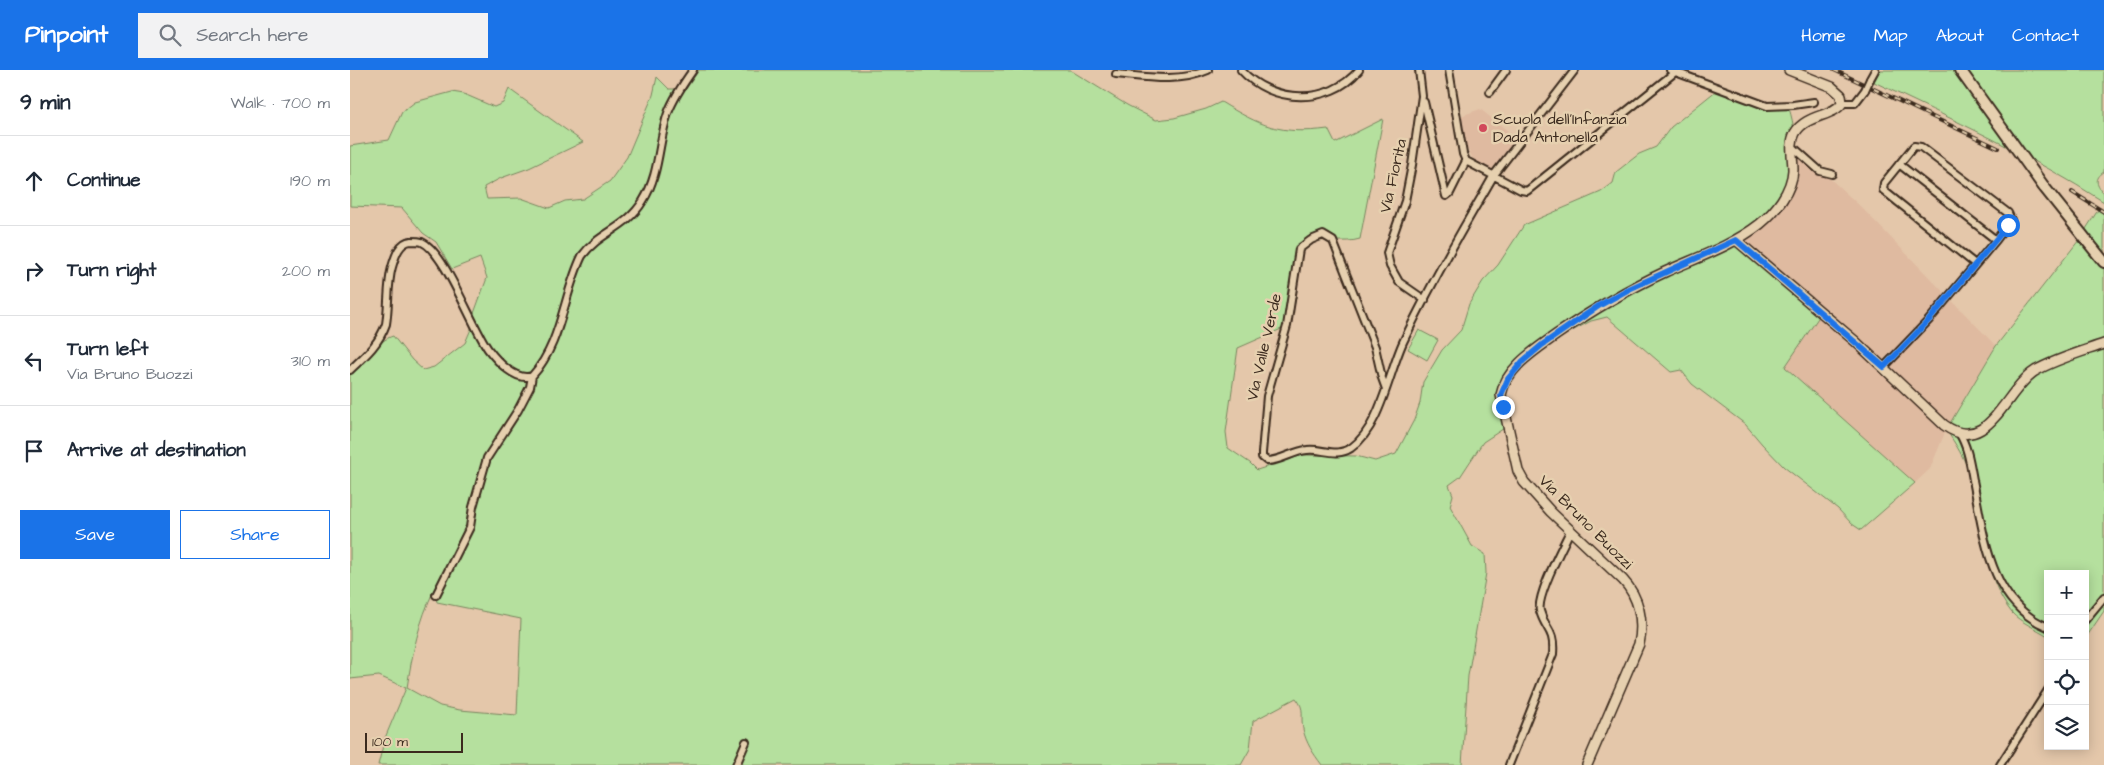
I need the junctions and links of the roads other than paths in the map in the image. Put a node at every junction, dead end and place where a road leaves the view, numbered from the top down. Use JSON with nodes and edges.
{"nodes":[{"id":1,"x":693,"y":70,"type":"edge"},
{"id":2,"x":1208,"y":70,"type":"edge"},
{"id":3,"x":1242,"y":70,"type":"edge"},
{"id":4,"x":1359,"y":70,"type":"edge"},
{"id":5,"x":1420,"y":70,"type":"edge"},
{"id":6,"x":1449,"y":70,"type":"edge"},
{"id":7,"x":1506,"y":70,"type":"edge"},
{"id":8,"x":1575,"y":70,"type":"edge"},
{"id":9,"x":1789,"y":70,"type":"edge"},
{"id":10,"x":1875,"y":70,"type":"edge"},
{"id":11,"x":1960,"y":70,"type":"edge"},
{"id":12,"x":1672,"y":71,"type":"edge"},
{"id":13,"x":1116,"y":74,"type":"dead end"},
{"id":14,"x":1490,"y":92,"type":"dead end"},
{"id":15,"x":1422,"y":96,"type":"junction"},
{"id":16,"x":1814,"y":102,"type":"dead end"},
{"id":17,"x":1842,"y":103,"type":"junction"},
{"id":18,"x":1792,"y":146,"type":"junction"},
{"id":19,"x":1466,"y":161,"type":"junction"},
{"id":20,"x":1899,"y":164,"type":"junction"},
{"id":21,"x":1832,"y":174,"type":"dead end"},
{"id":22,"x":1494,"y":175,"type":"junction"},
{"id":23,"x":1736,"y":240,"type":"junction"},
{"id":24,"x":1996,"y":240,"type":"junction"},
{"id":25,"x":2104,"y":262,"type":"edge"},
{"id":26,"x":1975,"y":264,"type":"junction"},
{"id":27,"x":1425,"y":300,"type":"junction"},
{"id":28,"x":2104,"y":344,"type":"edge"},
{"id":29,"x":1884,"y":367,"type":"junction"},
{"id":30,"x":350,"y":370,"type":"edge"},
{"id":31,"x":532,"y":376,"type":"junction"},
{"id":32,"x":1386,"y":389,"type":"junction"},
{"id":33,"x":1959,"y":433,"type":"junction"},
{"id":34,"x":1570,"y":531,"type":"junction"},
{"id":35,"x":436,"y":594,"type":"dead end"},
{"id":36,"x":2104,"y":597,"type":"edge"},
{"id":37,"x":2089,"y":615,"type":"edge"},
{"id":38,"x":2044,"y":625,"type":"edge"},
{"id":39,"x":2044,"y":696,"type":"edge"},
{"id":40,"x":746,"y":742,"type":"dead end"},
{"id":41,"x":736,"y":765,"type":"edge"},
{"id":42,"x":1509,"y":765,"type":"edge"},
{"id":43,"x":1587,"y":765,"type":"edge"},
{"id":44,"x":2000,"y":765,"type":"edge"}],
"edges":[{"from":1,"to":31,"type":"street"},
{"from":2,"to":13,"type":"street"},
{"from":3,"to":4,"type":"street"},
{"from":5,"to":15,"type":"street","name":"Via Fiorita"},
{"from":6,"to":19,"type":"street"},
{"from":7,"to":14,"type":"street"},
{"from":8,"to":22,"type":"street","name":"Via Valle Verde"},
{"from":9,"to":17,"type":"street"},
{"from":10,"to":17,"type":"street","name":"Via Bruno Buozzi","bridge":true},
{"from":11,"to":25,"type":"main road","bridge":true},
{"from":12,"to":16,"type":"street"},
{"from":12,"to":22,"type":"street"},
{"from":15,"to":19,"type":"street"},
{"from":15,"to":27,"type":"street","name":"Via Fiorita"},
{"from":17,"to":18,"type":"street","name":"Via Bruno Buozzi"},
{"from":18,"to":21,"type":"street"},
{"from":18,"to":23,"type":"street","name":"Via Bruno Buozzi"},
{"from":19,"to":22,"type":"street"},
{"from":20,"to":24,"type":"street"},
{"from":20,"to":24,"type":"street"},
{"from":20,"to":26,"type":"street"},
{"from":22,"to":27,"type":"street","name":"Via Valle Verde"},
{"from":23,"to":29,"type":"street"},
{"from":23,"to":34,"type":"street","name":"Via Bruno Buozzi"},
{"from":24,"to":26,"type":"street"},
{"from":26,"to":29,"type":"street"},
{"from":27,"to":32,"type":"street","name":"Via Valle Verde"},
{"from":28,"to":33,"type":"street"},
{"from":29,"to":33,"type":"street"},
{"from":30,"to":31,"type":"street"},
{"from":31,"to":35,"type":"street"},
{"from":32,"to":32,"type":"street","name":"Via Valle Verde"},
{"from":33,"to":38,"type":"street"},
{"from":34,"to":42,"type":"street"},
{"from":34,"to":43,"type":"street","name":"Via Bruno Buozzi"},
{"from":36,"to":37,"type":"street"},
{"from":39,"to":44,"type":"street"},
{"from":40,"to":41,"type":"street"}]}
